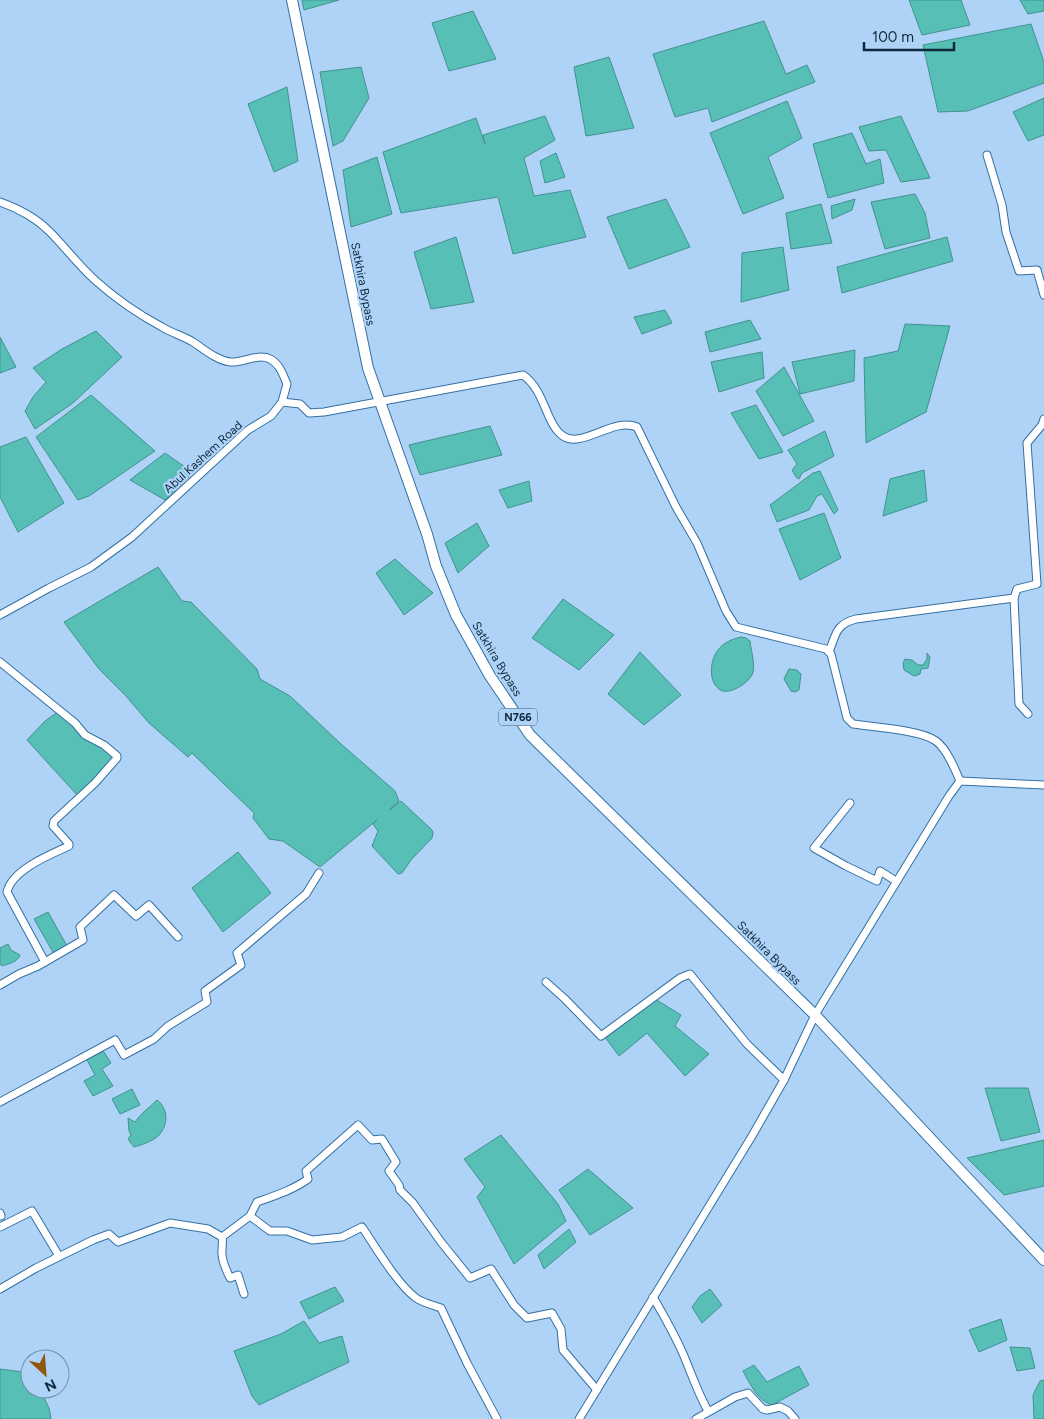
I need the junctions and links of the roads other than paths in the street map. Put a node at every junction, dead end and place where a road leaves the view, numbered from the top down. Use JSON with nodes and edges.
{"nodes":[{"id":1,"x":292,"y":0,"type":"edge"},
{"id":2,"x":987,"y":155,"type":"dead end"},
{"id":3,"x":0,"y":202,"type":"edge"},
{"id":4,"x":1044,"y":295,"type":"edge"},
{"id":5,"x":282,"y":402,"type":"junction"},
{"id":6,"x":381,"y":402,"type":"junction"},
{"id":7,"x":1044,"y":419,"type":"edge"},
{"id":8,"x":1014,"y":598,"type":"junction"},
{"id":9,"x":0,"y":615,"type":"edge"},
{"id":10,"x":829,"y":652,"type":"junction"},
{"id":11,"x":0,"y":662,"type":"edge"},
{"id":12,"x":1028,"y":714,"type":"dead end"},
{"id":13,"x":960,"y":781,"type":"junction"},
{"id":14,"x":1044,"y":785,"type":"edge"},
{"id":15,"x":850,"y":803,"type":"dead end"},
{"id":16,"x":319,"y":873,"type":"dead end"},
{"id":17,"x":896,"y":881,"type":"junction"},
{"id":18,"x":178,"y":937,"type":"dead end"},
{"id":19,"x":45,"y":962,"type":"junction"},
{"id":20,"x":546,"y":982,"type":"dead end"},
{"id":21,"x":0,"y":985,"type":"edge"},
{"id":22,"x":814,"y":1015,"type":"junction"},
{"id":23,"x":784,"y":1080,"type":"junction"},
{"id":24,"x":0,"y":1102,"type":"edge"},
{"id":25,"x":250,"y":1216,"type":"junction"},
{"id":26,"x":0,"y":1227,"type":"edge"},
{"id":27,"x":222,"y":1237,"type":"junction"},
{"id":28,"x":1044,"y":1260,"type":"edge"},
{"id":29,"x":49,"y":1263,"type":"junction"},
{"id":30,"x":0,"y":1289,"type":"edge"},
{"id":31,"x":244,"y":1294,"type":"dead end"},
{"id":32,"x":653,"y":1297,"type":"junction"},
{"id":33,"x":597,"y":1390,"type":"junction"},
{"id":34,"x":708,"y":1411,"type":"junction"},
{"id":35,"x":497,"y":1419,"type":"edge"},
{"id":36,"x":579,"y":1419,"type":"edge"},
{"id":37,"x":696,"y":1419,"type":"edge"},
{"id":38,"x":795,"y":1419,"type":"edge"}],
"edges":[{"from":1,"to":6,"type":"highway","name":"Satkhira Bypass","number":"N766"},
{"from":2,"to":4,"type":"street"},
{"from":3,"to":5,"type":"street"},
{"from":5,"to":6,"type":"street"},
{"from":5,"to":9,"type":"street","name":"Abul Kashem Road"},
{"from":6,"to":10,"type":"street"},
{"from":6,"to":22,"type":"highway","name":"Satkhira Bypass","number":"N766"},
{"from":7,"to":8,"type":"street"},
{"from":8,"to":10,"type":"street"},
{"from":8,"to":12,"type":"street"},
{"from":10,"to":13,"type":"street"},
{"from":11,"to":19,"type":"street"},
{"from":13,"to":14,"type":"street"},
{"from":13,"to":17,"type":"street"},
{"from":15,"to":17,"type":"street"},
{"from":16,"to":24,"type":"street"},
{"from":17,"to":22,"type":"street"},
{"from":18,"to":19,"type":"street"},
{"from":19,"to":21,"type":"street"},
{"from":20,"to":23,"type":"street"},
{"from":22,"to":23,"type":"street"},
{"from":22,"to":28,"type":"highway","name":"Satkhira Bypass","number":"N766"},
{"from":23,"to":32,"type":"street"},
{"from":25,"to":27,"type":"street"},
{"from":25,"to":33,"type":"street"},
{"from":25,"to":35,"type":"street"},
{"from":26,"to":29,"type":"street"},
{"from":27,"to":29,"type":"street"},
{"from":27,"to":31,"type":"street"},
{"from":29,"to":30,"type":"street"},
{"from":32,"to":33,"type":"street"},
{"from":32,"to":34,"type":"street"},
{"from":33,"to":36,"type":"street"},
{"from":34,"to":37,"type":"street"},
{"from":34,"to":38,"type":"street"}]}
